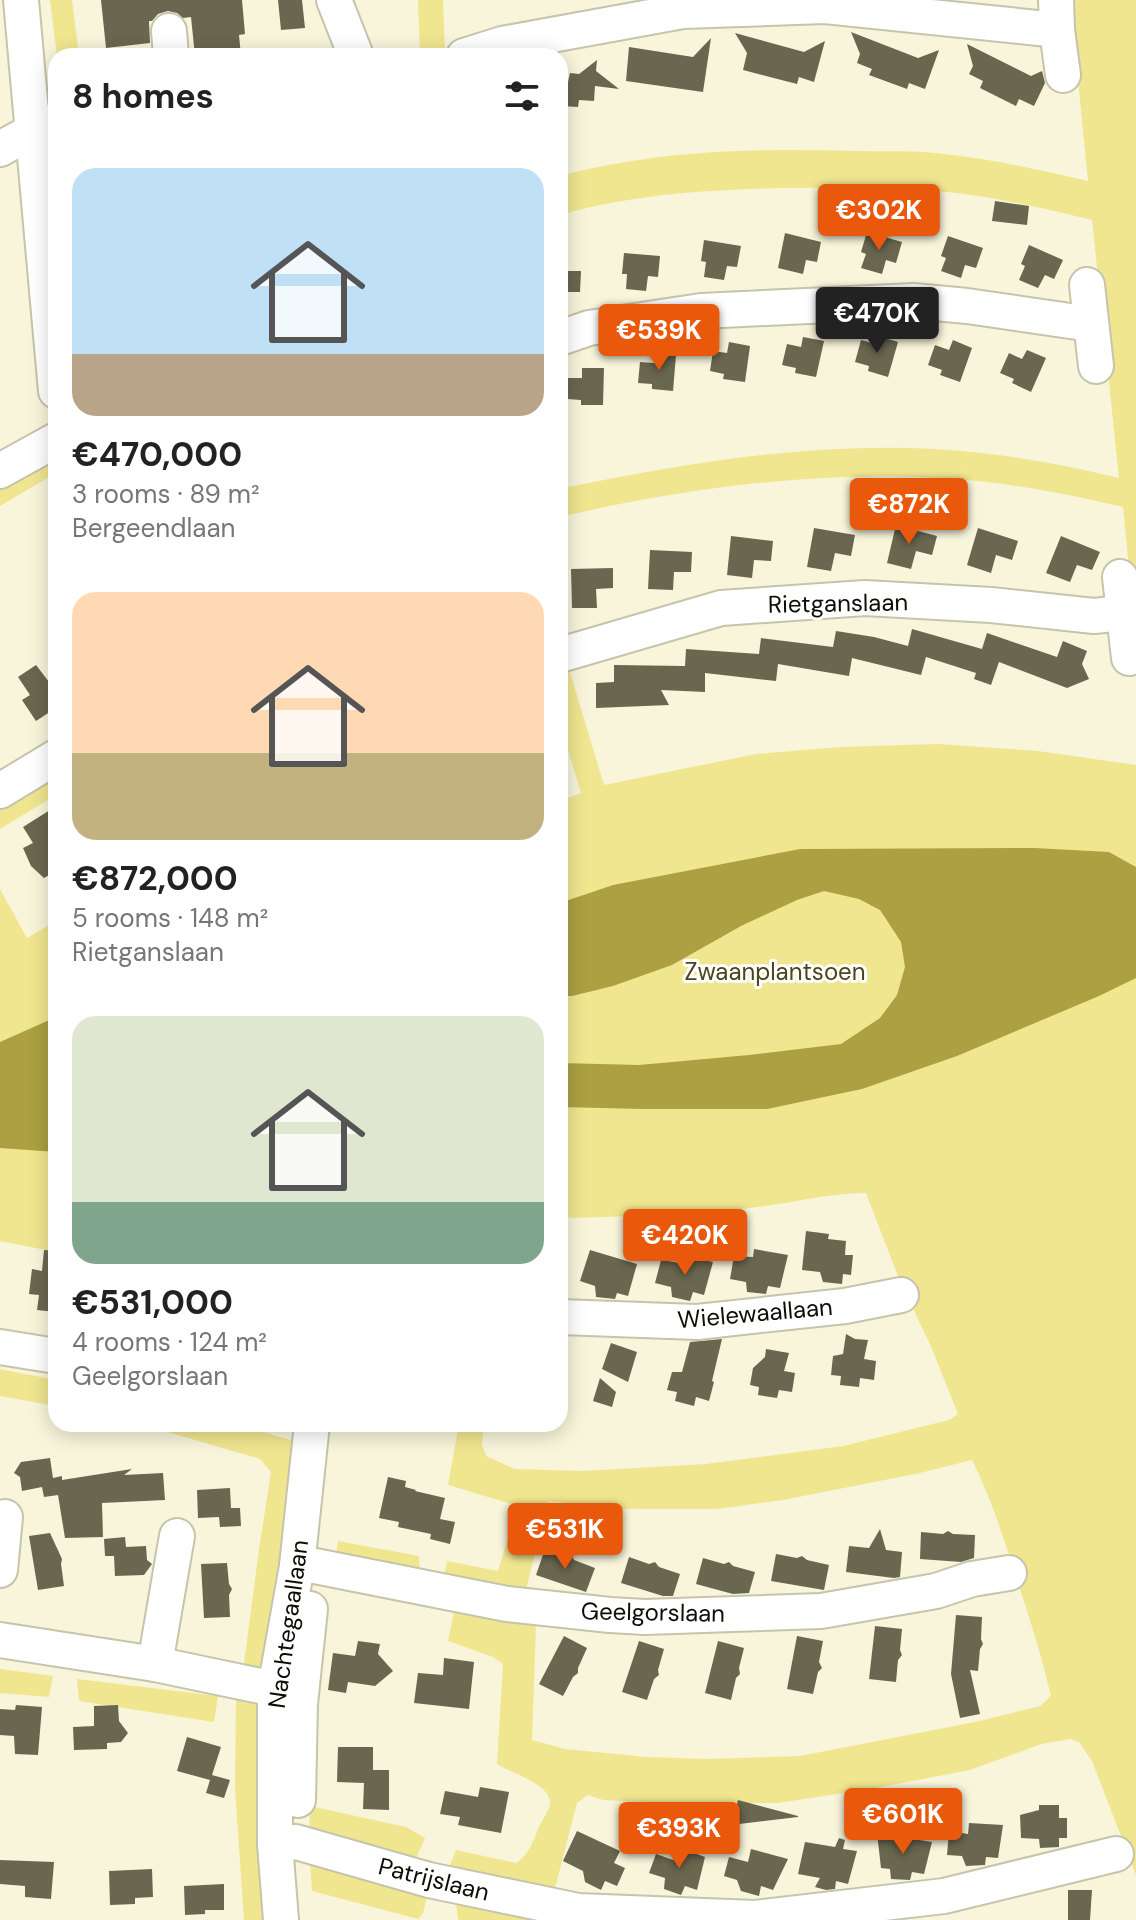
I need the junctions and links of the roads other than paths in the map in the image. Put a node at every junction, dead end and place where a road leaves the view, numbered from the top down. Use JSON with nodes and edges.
{"nodes":[{"id":1,"x":21,"y":0,"type":"edge"},
{"id":2,"x":42,"y":0,"type":"edge"},
{"id":3,"x":334,"y":0,"type":"edge"},
{"id":4,"x":1056,"y":15,"type":"edge"},
{"id":5,"x":353,"y":48,"type":"edge"},
{"id":6,"x":489,"y":48,"type":"edge"},
{"id":7,"x":1063,"y":75,"type":"dead end"},
{"id":8,"x":43,"y":126,"type":"junction"},
{"id":9,"x":48,"y":141,"type":"edge"},
{"id":10,"x":0,"y":149,"type":"edge"},
{"id":11,"x":48,"y":217,"type":"edge"},
{"id":12,"x":1087,"y":285,"type":"dead end"},
{"id":13,"x":1090,"y":319,"type":"junction"},
{"id":14,"x":568,"y":335,"type":"edge"},
{"id":15,"x":1096,"y":366,"type":"dead end"},
{"id":16,"x":48,"y":444,"type":"edge"},
{"id":17,"x":0,"y":471,"type":"edge"},
{"id":18,"x":1120,"y":577,"type":"dead end"},
{"id":19,"x":1123,"y":613,"type":"junction"},
{"id":20,"x":568,"y":653,"type":"edge"},
{"id":21,"x":1129,"y":658,"type":"dead end"},
{"id":22,"x":48,"y":762,"type":"edge"},
{"id":23,"x":0,"y":791,"type":"edge"},
{"id":24,"x":901,"y":1295,"type":"dead end"},
{"id":25,"x":568,"y":1317,"type":"edge"},
{"id":26,"x":0,"y":1347,"type":"edge"},
{"id":27,"x":48,"y":1355,"type":"edge"},
{"id":28,"x":312,"y":1432,"type":"edge"},
{"id":29,"x":335,"y":1432,"type":"edge"},
{"id":30,"x":5,"y":1517,"type":"dead end"},
{"id":31,"x":177,"y":1536,"type":"dead end"},
{"id":32,"x":306,"y":1566,"type":"junction"},
{"id":33,"x":0,"y":1570,"type":"edge"},
{"id":34,"x":1009,"y":1573,"type":"dead end"},
{"id":35,"x":0,"y":1640,"type":"edge"},
{"id":36,"x":155,"y":1664,"type":"junction"},
{"id":37,"x":288,"y":1697,"type":"junction"},
{"id":38,"x":286,"y":1843,"type":"junction"},
{"id":39,"x":1116,"y":1854,"type":"dead end"},
{"id":40,"x":281,"y":1920,"type":"edge"},
{"id":41,"x":303,"y":1920,"type":"edge"}],
"edges":[{"from":1,"to":8,"type":"street"},
{"from":2,"to":8,"type":"street"},
{"from":3,"to":5,"type":"street"},
{"from":4,"to":6,"type":"street"},
{"from":4,"to":7,"type":"street"},
{"from":8,"to":9,"type":"street"},
{"from":8,"to":10,"type":"street"},
{"from":8,"to":11,"type":"street"},
{"from":12,"to":13,"type":"street"},
{"from":13,"to":14,"type":"street"},
{"from":13,"to":15,"type":"street"},
{"from":16,"to":17,"type":"street"},
{"from":18,"to":19,"type":"street"},
{"from":19,"to":20,"type":"street","name":"Rietganslaan"},
{"from":19,"to":21,"type":"street"},
{"from":22,"to":23,"type":"street"},
{"from":24,"to":25,"type":"street","name":"Wielewaallaan"},
{"from":26,"to":27,"type":"street"},
{"from":28,"to":32,"type":"street","name":"Nachtegaallaan"},
{"from":29,"to":32,"type":"street","name":"Nachtegaallaan"},
{"from":30,"to":33,"type":"street"},
{"from":31,"to":36,"type":"street"},
{"from":32,"to":34,"type":"street","name":"Geelgorslaan"},
{"from":32,"to":37,"type":"street","name":"Nachtegaallaan"},
{"from":35,"to":36,"type":"street"},
{"from":36,"to":37,"type":"street"},
{"from":37,"to":38,"type":"street","name":"Nachtegaallaan"},
{"from":38,"to":39,"type":"street","name":"Patrijslaan"},
{"from":38,"to":40,"type":"street","name":"Nachtegaallaan"},
{"from":38,"to":41,"type":"street","name":"Nachtegaallaan"}]}
